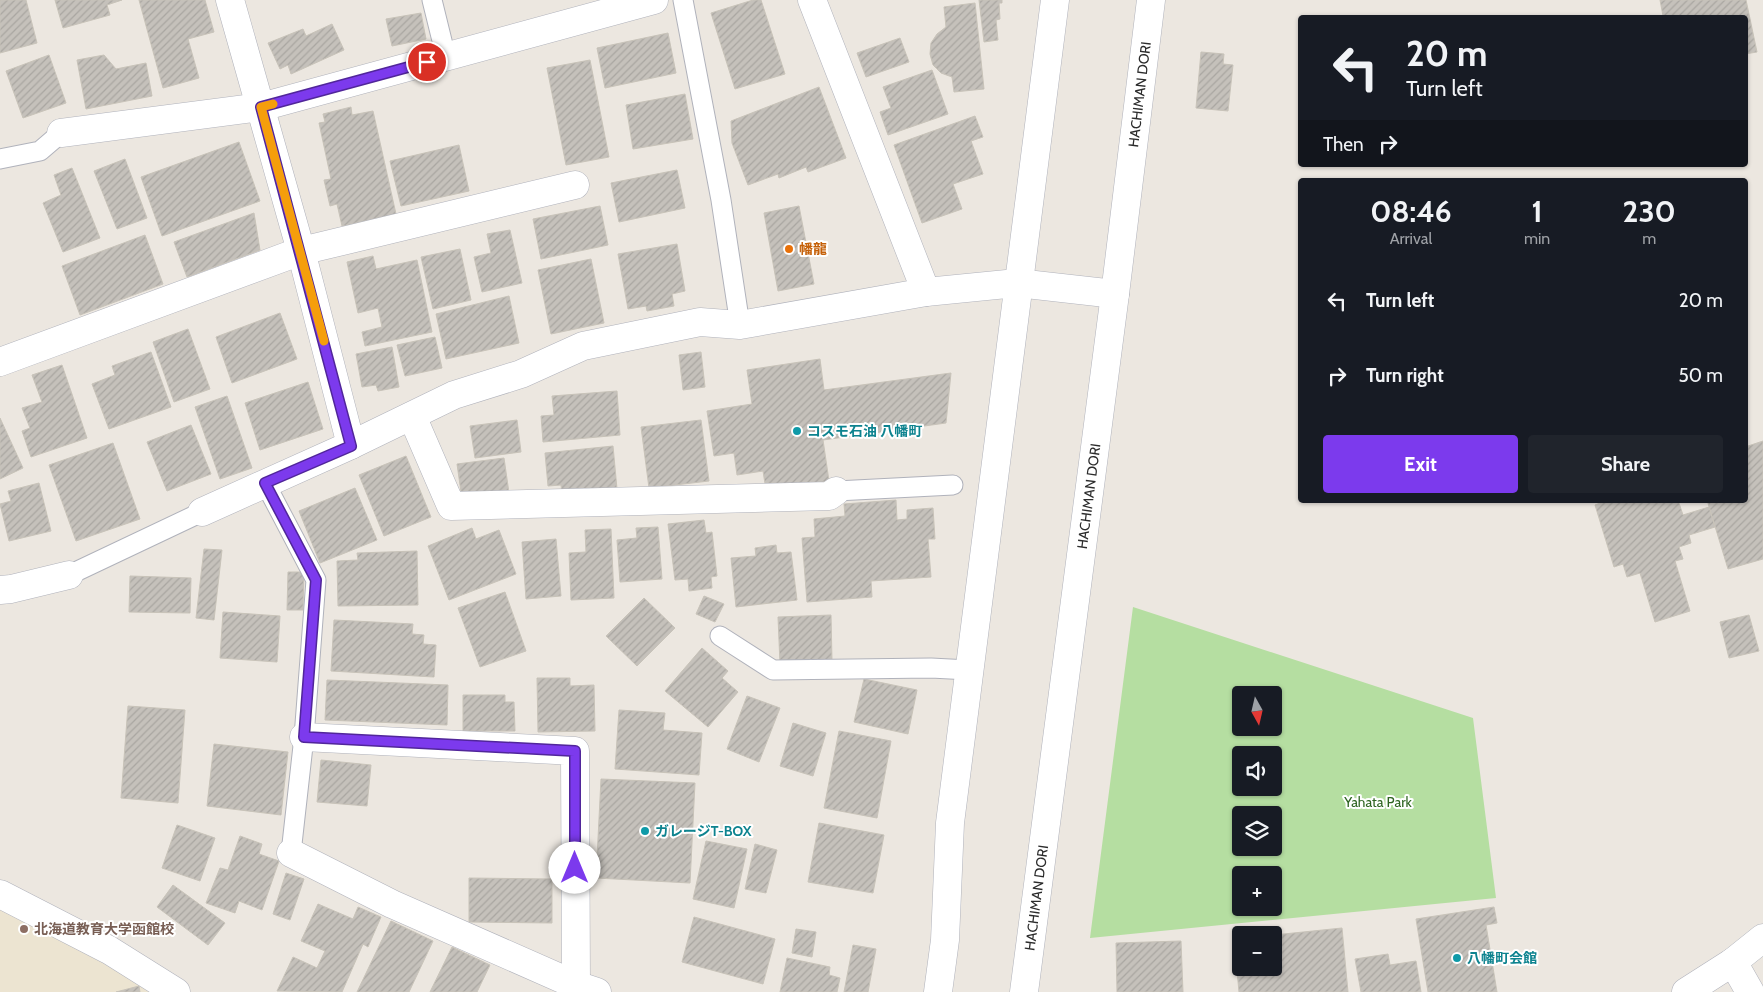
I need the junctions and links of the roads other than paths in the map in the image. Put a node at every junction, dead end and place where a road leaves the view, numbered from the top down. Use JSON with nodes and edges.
{"nodes":[{"id":1,"x":230,"y":0,"type":"edge"},
{"id":2,"x":432,"y":0,"type":"edge"},
{"id":3,"x":654,"y":0,"type":"edge"},
{"id":4,"x":683,"y":0,"type":"edge"},
{"id":5,"x":812,"y":0,"type":"edge"},
{"id":6,"x":1055,"y":0,"type":"edge"},
{"id":7,"x":1151,"y":0,"type":"edge"},
{"id":8,"x":446,"y":57,"type":"junction"},
{"id":9,"x":261,"y":107,"type":"junction"},
{"id":10,"x":61,"y":133,"type":"joint"},
{"id":11,"x":0,"y":159,"type":"edge"},
{"id":12,"x":575,"y":185,"type":"dead end"},
{"id":13,"x":301,"y":251,"type":"junction"},
{"id":14,"x":1017,"y":283,"type":"junction"},
{"id":15,"x":926,"y":292,"type":"junction"},
{"id":16,"x":1115,"y":294,"type":"junction"},
{"id":17,"x":740,"y":326,"type":"junction"},
{"id":18,"x":0,"y":362,"type":"edge"},
{"id":19,"x":412,"y":416,"type":"junction"},
{"id":20,"x":351,"y":446,"type":"junction"},
{"id":21,"x":265,"y":483,"type":"junction"},
{"id":22,"x":953,"y":485,"type":"dead end"},
{"id":23,"x":836,"y":491,"type":"joint"},
{"id":24,"x":202,"y":512,"type":"joint"},
{"id":25,"x":69,"y":575,"type":"joint"},
{"id":26,"x":0,"y":590,"type":"edge"},
{"id":27,"x":720,"y":636,"type":"dead end"},
{"id":28,"x":969,"y":670,"type":"junction"},
{"id":29,"x":304,"y":737,"type":"junction"},
{"id":30,"x":292,"y":853,"type":"joint"},
{"id":31,"x":0,"y":894,"type":"edge"},
{"id":32,"x":1763,"y":938,"type":"edge"},
{"id":33,"x":1733,"y":962,"type":"junction"},
{"id":34,"x":586,"y":989,"type":"edge"},
{"id":35,"x":176,"y":992,"type":"edge"},
{"id":36,"x":938,"y":992,"type":"edge"},
{"id":37,"x":1024,"y":992,"type":"edge"},
{"id":38,"x":1686,"y":992,"type":"edge"},
{"id":39,"x":1750,"y":992,"type":"edge"}],
"edges":[{"from":1,"to":9,"type":"street"},
{"from":2,"to":8,"type":"lane"},
{"from":3,"to":8,"type":"street"},
{"from":4,"to":17,"type":"lane"},
{"from":5,"to":15,"type":"street"},
{"from":6,"to":14,"type":"street"},
{"from":7,"to":16,"type":"street","name":"HACHIMAN DORI"},
{"from":8,"to":9,"type":"street"},
{"from":9,"to":10,"type":"street"},
{"from":9,"to":13,"type":"street"},
{"from":10,"to":11,"type":"lane"},
{"from":12,"to":13,"type":"street"},
{"from":13,"to":18,"type":"street"},
{"from":13,"to":20,"type":"street"},
{"from":14,"to":15,"type":"street"},
{"from":14,"to":16,"type":"street"},
{"from":14,"to":28,"type":"street"},
{"from":15,"to":17,"type":"street"},
{"from":16,"to":37,"type":"street","name":"HACHIMAN DORI"},
{"from":17,"to":19,"type":"street"},
{"from":19,"to":20,"type":"street"},
{"from":19,"to":23,"type":"street"},
{"from":20,"to":21,"type":"street"},
{"from":21,"to":24,"type":"street"},
{"from":21,"to":29,"type":"lane"},
{"from":22,"to":23,"type":"lane"},
{"from":24,"to":25,"type":"lane"},
{"from":25,"to":26,"type":"street"},
{"from":27,"to":28,"type":"lane"},
{"from":28,"to":36,"type":"street"},
{"from":29,"to":30,"type":"lane"},
{"from":29,"to":34,"type":"street"},
{"from":30,"to":34,"type":"street"},
{"from":31,"to":35,"type":"street"},
{"from":32,"to":33,"type":"street"},
{"from":33,"to":38,"type":"street"},
{"from":33,"to":39,"type":"street"}]}
